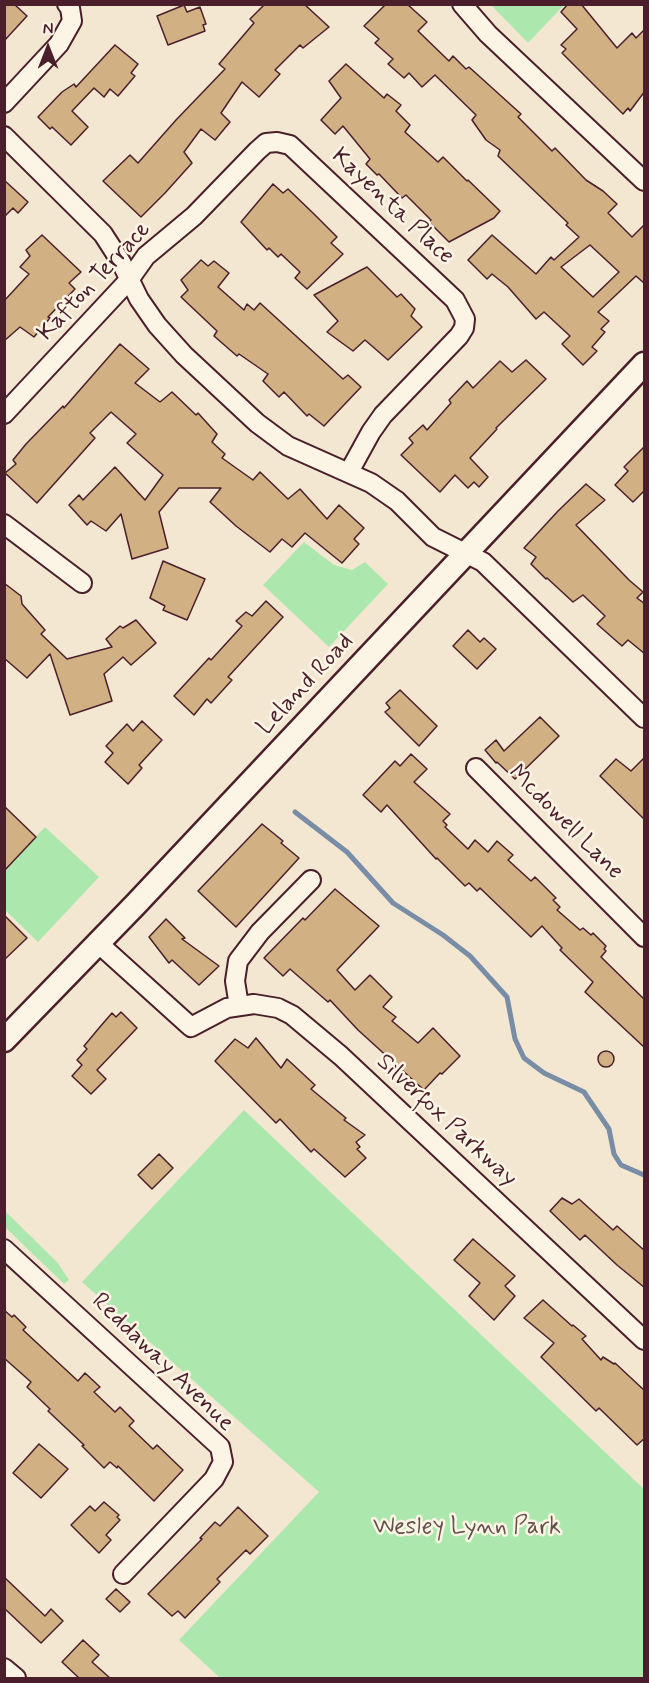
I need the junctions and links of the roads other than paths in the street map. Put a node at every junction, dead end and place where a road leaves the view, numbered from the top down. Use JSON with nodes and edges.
{"nodes":[{"id":1,"x":462,"y":4,"type":"edge"},
{"id":2,"x":70,"y":13,"type":"edge"},
{"id":3,"x":4,"y":103,"type":"edge"},
{"id":4,"x":4,"y":136,"type":"edge"},
{"id":5,"x":277,"y":142,"type":"joint"},
{"id":6,"x":641,"y":170,"type":"edge"},
{"id":7,"x":129,"y":280,"type":"junction"},
{"id":8,"x":645,"y":364,"type":"edge"},
{"id":9,"x":4,"y":414,"type":"edge"},
{"id":10,"x":350,"y":472,"type":"junction"},
{"id":11,"x":4,"y":524,"type":"edge"},
{"id":12,"x":467,"y":554,"type":"junction"},
{"id":13,"x":82,"y":583,"type":"dead end"},
{"id":14,"x":645,"y":718,"type":"edge"},
{"id":15,"x":476,"y":768,"type":"dead end"},
{"id":16,"x":310,"y":879,"type":"dead end"},
{"id":17,"x":645,"y":937,"type":"edge"},
{"id":18,"x":98,"y":943,"type":"junction"},
{"id":19,"x":239,"y":1006,"type":"junction"},
{"id":20,"x":4,"y":1040,"type":"edge"},
{"id":21,"x":4,"y":1249,"type":"edge"},
{"id":22,"x":645,"y":1340,"type":"edge"},
{"id":23,"x":123,"y":1574,"type":"dead end"},
{"id":24,"x":4,"y":1668,"type":"edge"},
{"id":25,"x":16,"y":1678,"type":"edge"}],
"edges":[{"from":1,"to":6,"type":"street"},
{"from":2,"to":3,"type":"street"},
{"from":4,"to":7,"type":"street"},
{"from":5,"to":7,"type":"street","name":"Kafton Terrace"},
{"from":5,"to":10,"type":"street","name":"Kayenta Place"},
{"from":7,"to":9,"type":"street","name":"Kafton Terrace"},
{"from":7,"to":10,"type":"street"},
{"from":8,"to":12,"type":"street","name":"Leland Road"},
{"from":10,"to":12,"type":"street"},
{"from":11,"to":13,"type":"street"},
{"from":12,"to":14,"type":"street"},
{"from":12,"to":18,"type":"street","name":"Leland Road"},
{"from":15,"to":17,"type":"street","name":"Mcdowell Lane"},
{"from":16,"to":19,"type":"street"},
{"from":18,"to":19,"type":"street","name":"Silverfox Parkway"},
{"from":18,"to":20,"type":"street","name":"Leland Road"},
{"from":19,"to":22,"type":"street","name":"Silverfox Parkway"},
{"from":21,"to":23,"type":"street","name":"Reddaway Avenue"},
{"from":24,"to":25,"type":"street"}]}
